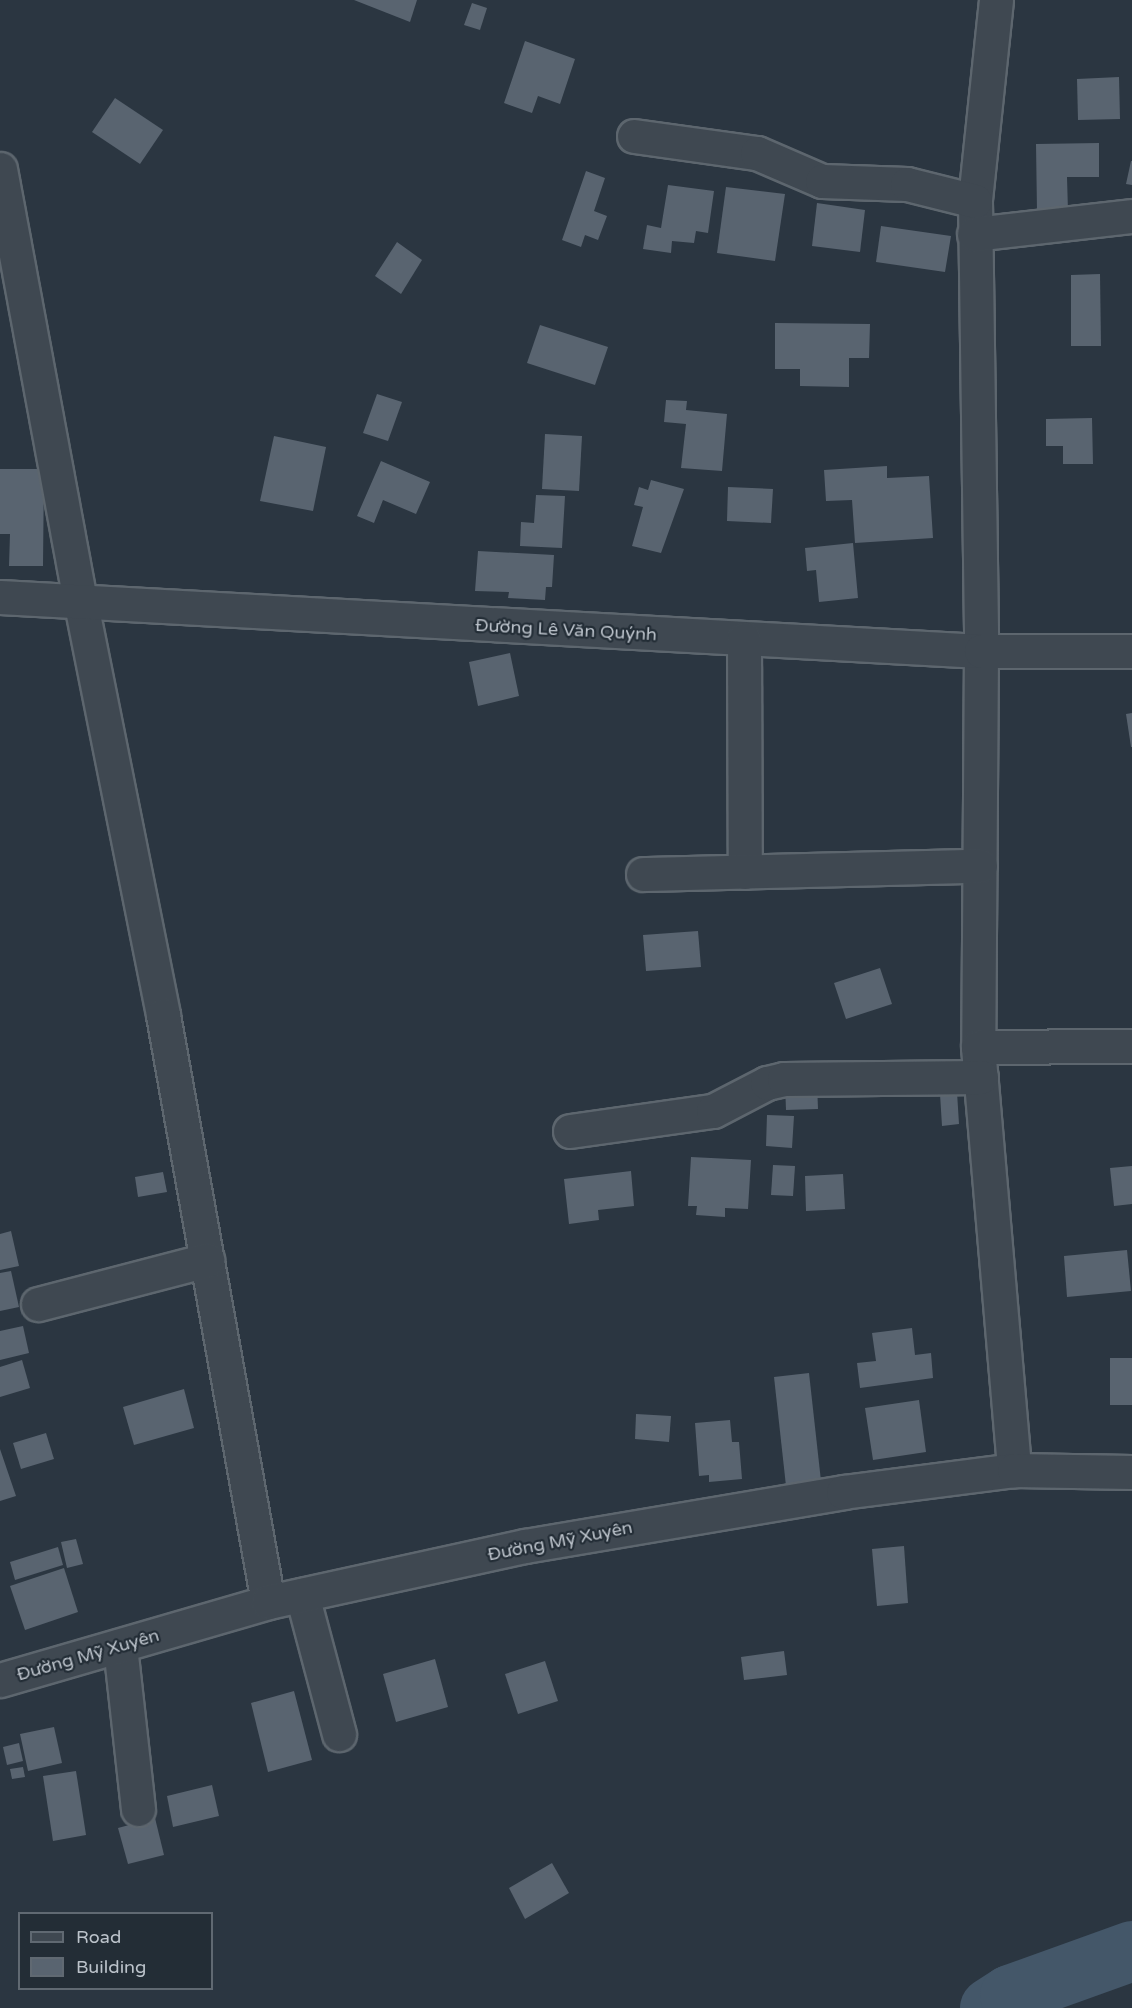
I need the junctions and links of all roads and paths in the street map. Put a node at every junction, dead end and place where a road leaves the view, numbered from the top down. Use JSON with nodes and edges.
{"nodes":[{"id":1,"x":996,"y":0,"type":"edge"},
{"id":2,"x":634,"y":136,"type":"dead end"},
{"id":3,"x":0,"y":170,"type":"edge"},
{"id":4,"x":975,"y":201,"type":"junction"},
{"id":5,"x":1132,"y":216,"type":"edge"},
{"id":6,"x":974,"y":234,"type":"junction"},
{"id":7,"x":0,"y":597,"type":"edge"},
{"id":8,"x":81,"y":604,"type":"junction"},
{"id":9,"x":744,"y":639,"type":"junction"},
{"id":10,"x":981,"y":651,"type":"junction"},
{"id":11,"x":1132,"y":651,"type":"edge"},
{"id":12,"x":980,"y":866,"type":"junction"},
{"id":13,"x":745,"y":872,"type":"junction"},
{"id":14,"x":644,"y":874,"type":"dead end"},
{"id":15,"x":1132,"y":1046,"type":"edge"},
{"id":16,"x":980,"y":1062,"type":"junction"},
{"id":17,"x":570,"y":1131,"type":"dead end"},
{"id":18,"x":207,"y":1260,"type":"junction"},
{"id":19,"x":38,"y":1304,"type":"dead end"},
{"id":20,"x":1014,"y":1470,"type":"junction"},
{"id":21,"x":1132,"y":1472,"type":"edge"},
{"id":22,"x":302,"y":1595,"type":"junction"},
{"id":23,"x":268,"y":1602,"type":"junction"},
{"id":24,"x":120,"y":1646,"type":"junction"},
{"id":25,"x":0,"y":1680,"type":"edge"},
{"id":26,"x":339,"y":1734,"type":"dead end"},
{"id":27,"x":138,"y":1809,"type":"dead end"}],
"edges":[{"from":1,"to":4,"type":"street"},
{"from":2,"to":4,"type":"street"},
{"from":3,"to":8,"type":"street"},
{"from":4,"to":6,"type":"street"},
{"from":5,"to":6,"type":"street"},
{"from":6,"to":10,"type":"street"},
{"from":7,"to":8,"type":"street","name":"Đường Lê Văn Quýnh"},
{"from":8,"to":9,"type":"street","name":"Đường Lê Văn Quýnh"},
{"from":8,"to":18,"type":"street"},
{"from":9,"to":10,"type":"street","name":"Đường Lê Văn Quýnh"},
{"from":9,"to":13,"type":"street"},
{"from":10,"to":11,"type":"street","name":"Đường Lê Văn Quýnh"},
{"from":10,"to":12,"type":"street"},
{"from":12,"to":13,"type":"street"},
{"from":12,"to":16,"type":"street"},
{"from":13,"to":14,"type":"street"},
{"from":15,"to":16,"type":"street"},
{"from":16,"to":17,"type":"street"},
{"from":16,"to":20,"type":"street"},
{"from":18,"to":19,"type":"street"},
{"from":18,"to":23,"type":"street"},
{"from":20,"to":21,"type":"street","name":"Đường Mỹ Xuyên"},
{"from":20,"to":22,"type":"street","name":"Đường Mỹ Xuyên"},
{"from":22,"to":23,"type":"street","name":"Đường Mỹ Xuyên"},
{"from":22,"to":26,"type":"street"},
{"from":23,"to":24,"type":"street","name":"Đường Mỹ Xuyên"},
{"from":24,"to":25,"type":"street","name":"Đường Mỹ Xuyên"},
{"from":24,"to":27,"type":"street"}]}
